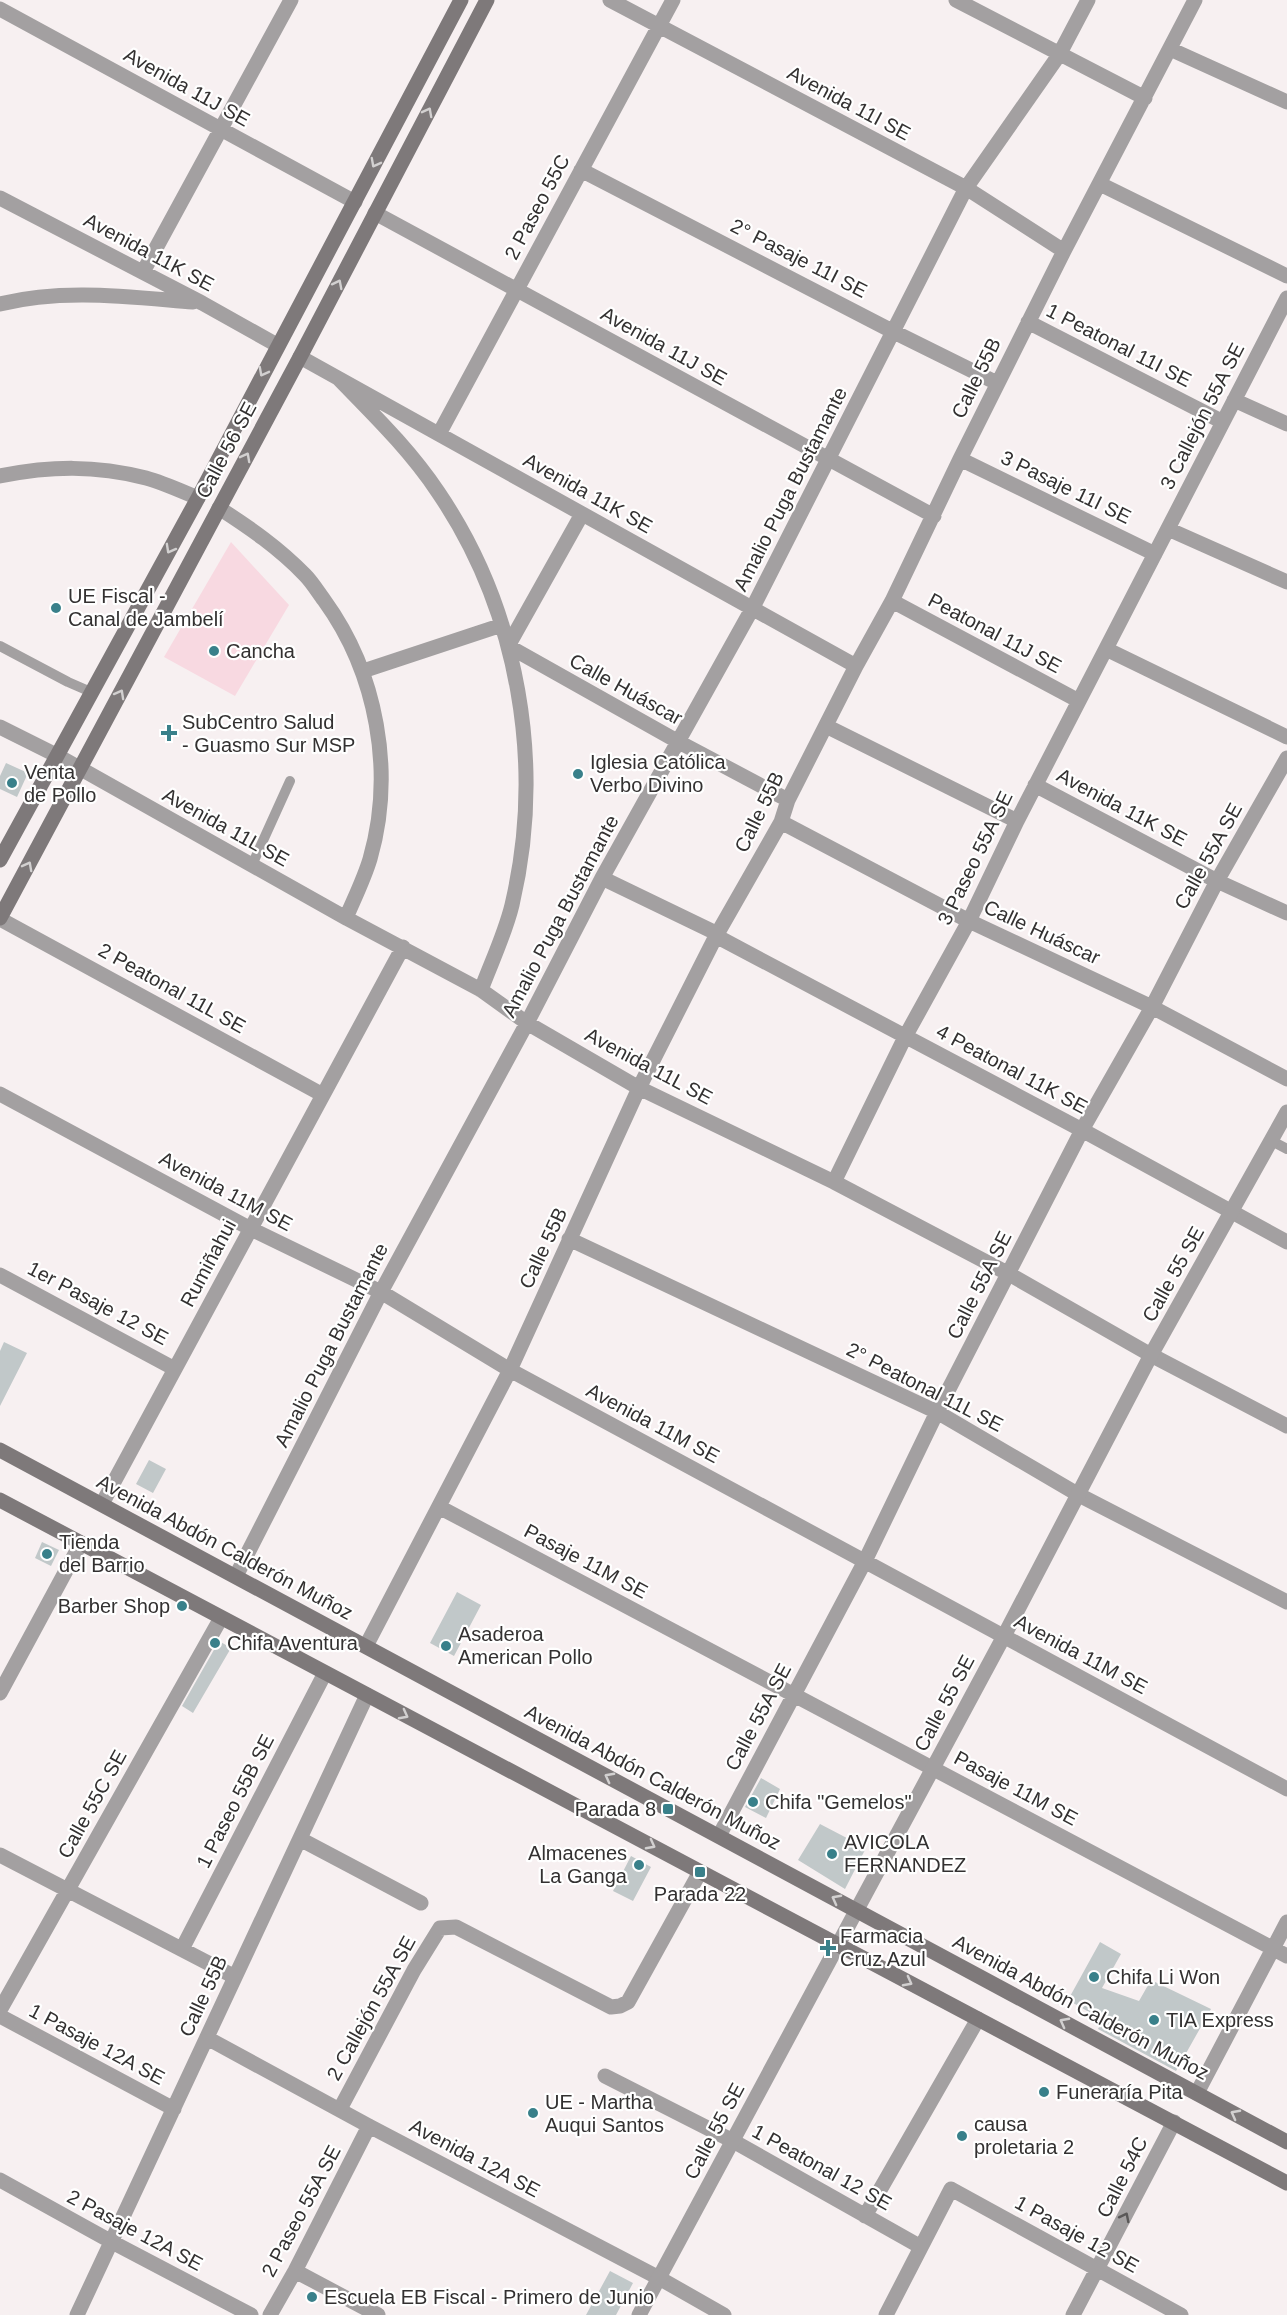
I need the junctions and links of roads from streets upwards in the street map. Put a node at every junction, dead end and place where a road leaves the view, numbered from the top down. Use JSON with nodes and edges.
{"nodes":[{"id":1,"x":291,"y":0,"type":"edge"},
{"id":2,"x":461,"y":0,"type":"edge"},
{"id":3,"x":487,"y":0,"type":"edge"},
{"id":4,"x":610,"y":0,"type":"edge"},
{"id":5,"x":673,"y":0,"type":"edge"},
{"id":6,"x":956,"y":0,"type":"edge"},
{"id":7,"x":1088,"y":0,"type":"edge"},
{"id":8,"x":1195,"y":0,"type":"edge"},
{"id":9,"x":0,"y":9,"type":"edge"},
{"id":10,"x":658,"y":27,"type":"junction"},
{"id":11,"x":1170,"y":49,"type":"junction"},
{"id":12,"x":1059,"y":55,"type":"junction"},
{"id":13,"x":1145,"y":98,"type":"junction"},
{"id":14,"x":1287,"y":102,"type":"edge"},
{"id":15,"x":221,"y":129,"type":"junction"},
{"id":16,"x":582,"y":170,"type":"junction"},
{"id":17,"x":1100,"y":184,"type":"junction"},
{"id":18,"x":966,"y":188,"type":"junction"},
{"id":19,"x":1,"y":200,"type":"edge"},
{"id":20,"x":355,"y":202,"type":"junction"},
{"id":21,"x":375,"y":213,"type":"junction"},
{"id":22,"x":1064,"y":250,"type":"junction"},
{"id":23,"x":142,"y":272,"type":"junction"},
{"id":24,"x":1287,"y":276,"type":"edge"},
{"id":25,"x":517,"y":290,"type":"junction"},
{"id":26,"x":1287,"y":298,"type":"edge"},
{"id":27,"x":202,"y":303,"type":"junction"},
{"id":28,"x":0,"y":304,"type":"edge"},
{"id":29,"x":1028,"y":322,"type":"junction"},
{"id":30,"x":892,"y":331,"type":"junction"},
{"id":31,"x":277,"y":345,"type":"junction"},
{"id":32,"x":300,"y":357,"type":"junction"},
{"id":33,"x":339,"y":379,"type":"junction"},
{"id":34,"x":997,"y":383,"type":"junction"},
{"id":35,"x":1234,"y":400,"type":"junction"},
{"id":36,"x":1223,"y":422,"type":"junction"},
{"id":37,"x":1287,"y":424,"type":"edge"},
{"id":38,"x":439,"y":434,"type":"junction"},
{"id":39,"x":960,"y":459,"type":"junction"},
{"id":40,"x":828,"y":460,"type":"junction"},
{"id":41,"x":0,"y":476,"type":"edge"},
{"id":42,"x":198,"y":498,"type":"junction"},
{"id":43,"x":219,"y":508,"type":"junction"},
{"id":44,"x":582,"y":514,"type":"junction"},
{"id":45,"x":934,"y":516,"type":"junction"},
{"id":46,"x":1168,"y":529,"type":"junction"},
{"id":47,"x":1155,"y":554,"type":"junction"},
{"id":48,"x":1287,"y":582,"type":"edge"},
{"id":49,"x":892,"y":601,"type":"junction"},
{"id":50,"x":752,"y":609,"type":"junction"},
{"id":51,"x":502,"y":625,"type":"junction"},
{"id":52,"x":508,"y":646,"type":"junction"},
{"id":53,"x":1106,"y":649,"type":"junction"},
{"id":54,"x":856,"y":666,"type":"junction"},
{"id":55,"x":363,"y":671,"type":"junction"},
{"id":56,"x":1079,"y":701,"type":"junction"},
{"id":57,"x":826,"y":726,"type":"junction"},
{"id":58,"x":0,"y":727,"type":"edge"},
{"id":59,"x":1287,"y":737,"type":"edge"},
{"id":60,"x":677,"y":741,"type":"junction"},
{"id":61,"x":58,"y":756,"type":"junction"},
{"id":62,"x":1287,"y":758,"type":"edge"},
{"id":63,"x":80,"y":770,"type":"junction"},
{"id":64,"x":1035,"y":785,"type":"junction"},
{"id":65,"x":788,"y":800,"type":"junction"},
{"id":66,"x":1017,"y":821,"type":"junction"},
{"id":67,"x":781,"y":822,"type":"junction"},
{"id":68,"x":0,"y":860,"type":"edge"},
{"id":69,"x":602,"y":878,"type":"junction"},
{"id":70,"x":1217,"y":881,"type":"junction"},
{"id":71,"x":1287,"y":913,"type":"edge"},
{"id":72,"x":0,"y":918,"type":"edge"},
{"id":73,"x":346,"y":918,"type":"junction"},
{"id":74,"x":969,"y":921,"type":"junction"},
{"id":75,"x":717,"y":935,"type":"junction"},
{"id":76,"x":403,"y":947,"type":"junction"},
{"id":77,"x":481,"y":990,"type":"junction"},
{"id":78,"x":1152,"y":1007,"type":"junction"},
{"id":79,"x":527,"y":1023,"type":"junction"},
{"id":80,"x":905,"y":1037,"type":"junction"},
{"id":81,"x":1287,"y":1079,"type":"edge"},
{"id":82,"x":639,"y":1088,"type":"junction"},
{"id":83,"x":0,"y":1094,"type":"edge"},
{"id":84,"x":323,"y":1095,"type":"junction"},
{"id":85,"x":1287,"y":1112,"type":"edge"},
{"id":86,"x":1082,"y":1130,"type":"junction"},
{"id":87,"x":834,"y":1182,"type":"junction"},
{"id":88,"x":1232,"y":1212,"type":"junction"},
{"id":89,"x":251,"y":1229,"type":"junction"},
{"id":90,"x":569,"y":1239,"type":"junction"},
{"id":91,"x":1287,"y":1242,"type":"edge"},
{"id":92,"x":1009,"y":1274,"type":"junction"},
{"id":93,"x":0,"y":1275,"type":"edge"},
{"id":94,"x":381,"y":1292,"type":"junction"},
{"id":95,"x":1151,"y":1355,"type":"junction"},
{"id":96,"x":175,"y":1369,"type":"junction"},
{"id":97,"x":510,"y":1370,"type":"junction"},
{"id":98,"x":937,"y":1412,"type":"junction"},
{"id":99,"x":1287,"y":1426,"type":"edge"},
{"id":100,"x":0,"y":1450,"type":"edge"},
{"id":101,"x":1079,"y":1495,"type":"junction"},
{"id":102,"x":0,"y":1500,"type":"edge"},
{"id":103,"x":102,"y":1504,"type":"junction"},
{"id":104,"x":438,"y":1507,"type":"junction"},
{"id":105,"x":81,"y":1543,"type":"junction"},
{"id":106,"x":865,"y":1561,"type":"junction"},
{"id":107,"x":237,"y":1576,"type":"junction"},
{"id":108,"x":1287,"y":1602,"type":"edge"},
{"id":109,"x":221,"y":1618,"type":"junction"},
{"id":110,"x":1004,"y":1636,"type":"junction"},
{"id":111,"x":366,"y":1646,"type":"junction"},
{"id":112,"x":325,"y":1673,"type":"junction"},
{"id":113,"x":0,"y":1693,"type":"edge"},
{"id":114,"x":367,"y":1695,"type":"junction"},
{"id":115,"x":794,"y":1695,"type":"junction"},
{"id":116,"x":933,"y":1768,"type":"junction"},
{"id":117,"x":1287,"y":1789,"type":"edge"},
{"id":118,"x":719,"y":1836,"type":"junction"},
{"id":119,"x":300,"y":1839,"type":"junction"},
{"id":120,"x":0,"y":1855,"type":"edge"},
{"id":121,"x":700,"y":1872,"type":"junction"},
{"id":122,"x":68,"y":1890,"type":"junction"},
{"id":123,"x":421,"y":1903,"type":"dead end"},
{"id":124,"x":857,"y":1911,"type":"junction"},
{"id":125,"x":1287,"y":1922,"type":"edge"},
{"id":126,"x":838,"y":1945,"type":"junction"},
{"id":127,"x":1273,"y":1948,"type":"junction"},
{"id":128,"x":182,"y":1949,"type":"junction"},
{"id":129,"x":1287,"y":1956,"type":"edge"},
{"id":130,"x":235,"y":1977,"type":"junction"},
{"id":131,"x":0,"y":2010,"type":"edge"},
{"id":132,"x":0,"y":2016,"type":"edge"},
{"id":133,"x":978,"y":2019,"type":"junction"},
{"id":134,"x":207,"y":2038,"type":"junction"},
{"id":135,"x":604,"y":2076,"type":"dead end"},
{"id":136,"x":1197,"y":2093,"type":"junction"},
{"id":137,"x":174,"y":2109,"type":"junction"},
{"id":138,"x":340,"y":2109,"type":"junction"},
{"id":139,"x":1174,"y":2122,"type":"junction"},
{"id":140,"x":369,"y":2126,"type":"junction"},
{"id":141,"x":733,"y":2141,"type":"junction"},
{"id":142,"x":1287,"y":2142,"type":"edge"},
{"id":143,"x":0,"y":2180,"type":"edge"},
{"id":144,"x":1287,"y":2183,"type":"edge"},
{"id":145,"x":865,"y":2216,"type":"junction"},
{"id":146,"x":111,"y":2242,"type":"junction"},
{"id":147,"x":921,"y":2247,"type":"junction"},
{"id":148,"x":1098,"y":2269,"type":"junction"},
{"id":149,"x":295,"y":2271,"type":"junction"},
{"id":150,"x":659,"y":2278,"type":"junction"},
{"id":151,"x":77,"y":2315,"type":"edge"},
{"id":152,"x":251,"y":2315,"type":"edge"},
{"id":153,"x":270,"y":2315,"type":"edge"},
{"id":154,"x":378,"y":2315,"type":"edge"},
{"id":155,"x":639,"y":2315,"type":"edge"},
{"id":156,"x":724,"y":2315,"type":"edge"},
{"id":157,"x":886,"y":2315,"type":"edge"},
{"id":158,"x":1073,"y":2315,"type":"edge"},
{"id":159,"x":1181,"y":2315,"type":"edge"}],
"edges":[{"from":1,"to":15,"type":"street"},
{"from":2,"to":20,"type":"main road","name":"Calle 56 SE","one_way":true},
{"from":21,"to":3,"type":"main road","name":"Calle 56 SE","one_way":true},
{"from":4,"to":10,"type":"street","name":"Avenida 11I SE"},
{"from":5,"to":10,"type":"street","name":"2 Paseo 55C"},
{"from":6,"to":12,"type":"street"},
{"from":7,"to":12,"type":"street","name":"Amalio Puga Bustamante"},
{"from":8,"to":11,"type":"street","name":"Calle 55B"},
{"from":9,"to":15,"type":"street","name":"Avenida 11J SE"},
{"from":10,"to":16,"type":"street","name":"2 Paseo 55C"},
{"from":10,"to":18,"type":"street","name":"Avenida 11I SE"},
{"from":11,"to":13,"type":"street","name":"Calle 55B"},
{"from":11,"to":14,"type":"street"},
{"from":12,"to":13,"type":"street"},
{"from":12,"to":18,"type":"street","name":"Amalio Puga Bustamante"},
{"from":13,"to":17,"type":"street","name":"Calle 55B"},
{"from":15,"to":20,"type":"street","name":"Avenida 11J SE"},
{"from":15,"to":23,"type":"street"},
{"from":16,"to":25,"type":"street","name":"2 Paseo 55C"},
{"from":16,"to":30,"type":"street","name":"2° Pasaje 11I SE"},
{"from":17,"to":22,"type":"street","name":"Calle 55B"},
{"from":17,"to":24,"type":"street"},
{"from":18,"to":22,"type":"street","name":"Avenida 11I SE"},
{"from":18,"to":30,"type":"street","name":"Amalio Puga Bustamante"},
{"from":19,"to":23,"type":"street","name":"Avenida 11K SE"},
{"from":20,"to":31,"type":"main road","name":"Calle 56 SE"},
{"from":21,"to":25,"type":"street","name":"Avenida 11J SE"},
{"from":32,"to":21,"type":"main road","name":"Calle 56 SE","one_way":true},
{"from":22,"to":29,"type":"street","name":"Calle 55B"},
{"from":23,"to":27,"type":"street","name":"Avenida 11K SE"},
{"from":25,"to":38,"type":"street","name":"2 Paseo 55C"},
{"from":25,"to":40,"type":"street","name":"Avenida 11J SE"},
{"from":26,"to":35,"type":"street","name":"3 Callejón 55A SE"},
{"from":27,"to":28,"type":"street"},
{"from":27,"to":31,"type":"street","name":"Avenida 11K SE"},
{"from":29,"to":34,"type":"street","name":"Calle 55B"},
{"from":29,"to":36,"type":"street","name":"1 Peatonal 11I SE"},
{"from":30,"to":34,"type":"street","name":"2° Pasaje 11I SE"},
{"from":30,"to":40,"type":"street","name":"Amalio Puga Bustamante"},
{"from":31,"to":42,"type":"main road","name":"Calle 56 SE","one_way":true},
{"from":32,"to":33,"type":"street","name":"Avenida 11K SE"},
{"from":43,"to":32,"type":"main road","name":"Calle 56 SE","one_way":true},
{"from":33,"to":38,"type":"street","name":"Avenida 11K SE"},
{"from":33,"to":51,"type":"street"},
{"from":34,"to":39,"type":"street","name":"Calle 55B"},
{"from":35,"to":36,"type":"street","name":"3 Callejón 55A SE"},
{"from":35,"to":37,"type":"street"},
{"from":36,"to":46,"type":"street","name":"3 Callejón 55A SE"},
{"from":38,"to":44,"type":"street","name":"Avenida 11K SE"},
{"from":39,"to":45,"type":"street","name":"Calle 55B"},
{"from":39,"to":47,"type":"street","name":"3 Pasaje 11I SE"},
{"from":40,"to":45,"type":"street","name":"Avenida 11J SE"},
{"from":40,"to":50,"type":"street","name":"Amalio Puga Bustamante"},
{"from":41,"to":42,"type":"street"},
{"from":42,"to":61,"type":"main road","name":"Calle 56 SE","one_way":true},
{"from":43,"to":55,"type":"street"},
{"from":63,"to":43,"type":"main road","name":"Calle 56 SE","one_way":true},
{"from":44,"to":50,"type":"street","name":"Avenida 11K SE"},
{"from":44,"to":52,"type":"street"},
{"from":45,"to":49,"type":"street","name":"Calle 55B"},
{"from":46,"to":47,"type":"street","name":"3 Callejón 55A SE"},
{"from":46,"to":48,"type":"street"},
{"from":47,"to":53,"type":"street","name":"3 Paseo 55A SE"},
{"from":49,"to":54,"type":"street","name":"Calle 55B"},
{"from":49,"to":56,"type":"street","name":"Peatonal 11J SE"},
{"from":50,"to":54,"type":"street","name":"Avenida 11K SE"},
{"from":50,"to":60,"type":"street","name":"Amalio Puga Bustamante"},
{"from":51,"to":52,"type":"street"},
{"from":51,"to":55,"type":"street"},
{"from":52,"to":60,"type":"street","name":"Calle Huáscar"},
{"from":52,"to":77,"type":"street"},
{"from":53,"to":56,"type":"street","name":"3 Paseo 55A SE"},
{"from":53,"to":59,"type":"street"},
{"from":54,"to":57,"type":"street","name":"Calle 55B"},
{"from":55,"to":73,"type":"street"},
{"from":56,"to":64,"type":"street","name":"3 Paseo 55A SE"},
{"from":57,"to":65,"type":"street","name":"Calle 55B"},
{"from":57,"to":66,"type":"street"},
{"from":58,"to":61,"type":"street","name":"Avenida 11L SE"},
{"from":60,"to":65,"type":"street","name":"Calle Huáscar"},
{"from":60,"to":69,"type":"street","name":"Amalio Puga Bustamante"},
{"from":61,"to":63,"type":"street","name":"Avenida 11L SE"},
{"from":61,"to":68,"type":"main road","name":"Calle 56 SE"},
{"from":62,"to":70,"type":"street","name":"Calle 55A SE"},
{"from":72,"to":63,"type":"main road","name":"Calle 56 SE","one_way":true},
{"from":63,"to":73,"type":"street","name":"Avenida 11L SE"},
{"from":64,"to":66,"type":"street","name":"3 Paseo 55A SE"},
{"from":64,"to":70,"type":"street","name":"Avenida 11K SE"},
{"from":65,"to":67,"type":"street","name":"Calle 55B"},
{"from":66,"to":74,"type":"street","name":"3 Paseo 55A SE"},
{"from":67,"to":74,"type":"street","name":"Calle Huáscar"},
{"from":67,"to":75,"type":"street","name":"Calle 55B"},
{"from":69,"to":75,"type":"street","name":"4 Peatonal 11K SE"},
{"from":69,"to":79,"type":"street","name":"Amalio Puga Bustamante"},
{"from":70,"to":71,"type":"street","name":"Avenida 11K SE"},
{"from":70,"to":78,"type":"street","name":"Calle 55A SE"},
{"from":72,"to":84,"type":"street","name":"2 Peatonal 11L SE"},
{"from":73,"to":76,"type":"street","name":"Avenida 11L SE"},
{"from":74,"to":78,"type":"street","name":"Calle Huáscar"},
{"from":74,"to":80,"type":"street","name":"3 Paseo 55A SE"},
{"from":75,"to":80,"type":"street","name":"4 Peatonal 11K SE"},
{"from":75,"to":82,"type":"street","name":"Calle 55B"},
{"from":76,"to":77,"type":"street","name":"Avenida 11L SE"},
{"from":76,"to":84,"type":"street","name":"Rumiñahui"},
{"from":77,"to":79,"type":"street","name":"Avenida 11L SE"},
{"from":78,"to":81,"type":"street","name":"Calle Huáscar"},
{"from":78,"to":86,"type":"street","name":"Calle 55A SE"},
{"from":79,"to":82,"type":"street","name":"Avenida 11L SE"},
{"from":79,"to":94,"type":"street","name":"Amalio Puga Bustamante"},
{"from":80,"to":86,"type":"street","name":"4 Peatonal 11K SE"},
{"from":80,"to":87,"type":"street","name":"3 Paseo 55A SE"},
{"from":82,"to":87,"type":"street","name":"Avenida 11L SE"},
{"from":82,"to":90,"type":"street","name":"Calle 55B"},
{"from":83,"to":89,"type":"street","name":"Avenida 11M SE"},
{"from":84,"to":89,"type":"street","name":"Rumiñahui"},
{"from":85,"to":88,"type":"street","name":"Calle 55 SE"},
{"from":86,"to":88,"type":"street","name":"4 Peatonal 11K SE"},
{"from":86,"to":92,"type":"street","name":"Calle 55A SE"},
{"from":87,"to":92,"type":"street","name":"Avenida 11L SE"},
{"from":88,"to":91,"type":"street","name":"4 Peatonal 11K SE"},
{"from":88,"to":95,"type":"street","name":"Calle 55 SE"},
{"from":89,"to":94,"type":"street","name":"Avenida 11M SE"},
{"from":89,"to":96,"type":"street","name":"Rumiñahui"},
{"from":90,"to":97,"type":"street","name":"Calle 55B"},
{"from":90,"to":98,"type":"street","name":"2° Peatonal 11L SE"},
{"from":92,"to":95,"type":"street","name":"Avenida 11L SE"},
{"from":92,"to":98,"type":"street","name":"Calle 55A SE"},
{"from":93,"to":96,"type":"street","name":"1er Pasaje 12 SE"},
{"from":94,"to":97,"type":"street","name":"Avenida 11M SE"},
{"from":94,"to":107,"type":"street","name":"Amalio Puga Bustamante"},
{"from":95,"to":99,"type":"street","name":"Avenida 11L SE"},
{"from":95,"to":101,"type":"street","name":"Calle 55 SE"},
{"from":96,"to":103,"type":"street","name":"Rumiñahui"},
{"from":97,"to":104,"type":"street","name":"Calle 55B"},
{"from":97,"to":106,"type":"street","name":"Avenida 11M SE"},
{"from":98,"to":101,"type":"street","name":"2° Peatonal 11L SE"},
{"from":98,"to":106,"type":"street","name":"Calle 55A SE"},
{"from":100,"to":103,"type":"main road","name":"Avenida Abdón Calderón Muñoz"},
{"from":101,"to":108,"type":"street","name":"2° Peatonal 11L SE"},
{"from":101,"to":110,"type":"street","name":"Calle 55 SE"},
{"from":102,"to":105,"type":"main road"},
{"from":103,"to":107,"type":"main road","name":"Avenida Abdón Calderón Muñoz"},
{"from":104,"to":111,"type":"street","name":"Calle 55B"},
{"from":104,"to":115,"type":"street","name":"Pasaje 11M SE"},
{"from":105,"to":109,"type":"main road"},
{"from":105,"to":113,"type":"street"},
{"from":106,"to":110,"type":"street","name":"Avenida 11M SE"},
{"from":106,"to":115,"type":"street","name":"Calle 55A SE"},
{"from":107,"to":111,"type":"main road","name":"Avenida Abdón Calderón Muñoz"},
{"from":109,"to":112,"type":"main road"},
{"from":109,"to":122,"type":"street","name":"Calle 55C SE"},
{"from":110,"to":116,"type":"street","name":"Calle 55 SE"},
{"from":110,"to":117,"type":"street","name":"Avenida 11M SE"},
{"from":118,"to":111,"type":"main road","name":"Avenida Abdón Calderón Muñoz","one_way":true},
{"from":112,"to":114,"type":"main road"},
{"from":112,"to":128,"type":"street","name":"1 Paseo 55B SE"},
{"from":114,"to":119,"type":"street","name":"Calle 55B"},
{"from":114,"to":121,"type":"main road","one_way":true},
{"from":115,"to":116,"type":"street","name":"Pasaje 11M SE"},
{"from":115,"to":118,"type":"street","name":"Calle 55A SE"},
{"from":116,"to":124,"type":"street","name":"Calle 55 SE"},
{"from":116,"to":127,"type":"street","name":"Pasaje 11M SE"},
{"from":124,"to":118,"type":"main road","name":"Avenida Abdón Calderón Muñoz","one_way":true},
{"from":119,"to":123,"type":"street"},
{"from":119,"to":130,"type":"street","name":"Calle 55B"},
{"from":120,"to":122,"type":"street"},
{"from":121,"to":126,"type":"main road"},
{"from":121,"to":138,"type":"street","name":"2 Callejón 55A SE"},
{"from":122,"to":128,"type":"street"},
{"from":122,"to":131,"type":"street","name":"Calle 55C SE"},
{"from":124,"to":126,"type":"street","name":"Calle 55 SE"},
{"from":136,"to":124,"type":"main road","name":"Avenida Abdón Calderón Muñoz","one_way":true},
{"from":125,"to":127,"type":"street"},
{"from":126,"to":133,"type":"main road","one_way":true},
{"from":126,"to":141,"type":"street","name":"Calle 55 SE"},
{"from":127,"to":129,"type":"street","name":"Pasaje 11M SE"},
{"from":127,"to":136,"type":"street"},
{"from":128,"to":130,"type":"street"},
{"from":130,"to":134,"type":"street","name":"Calle 55B"},
{"from":132,"to":137,"type":"street","name":"1 Pasaje 12A SE"},
{"from":133,"to":139,"type":"main road"},
{"from":133,"to":145,"type":"street"},
{"from":134,"to":137,"type":"street","name":"Calle 55B"},
{"from":134,"to":138,"type":"street","name":"Avenida 12A SE"},
{"from":135,"to":141,"type":"street","name":"1 Peatonal 12 SE"},
{"from":142,"to":136,"type":"main road","name":"Avenida Abdón Calderón Muñoz","one_way":true},
{"from":137,"to":146,"type":"street","name":"Calle 55B"},
{"from":138,"to":140,"type":"street","name":"Avenida 12A SE"},
{"from":139,"to":144,"type":"main road"},
{"from":148,"to":139,"type":"street","name":"Calle 54C","one_way":true},
{"from":140,"to":149,"type":"street","name":"2 Paseo 55A SE"},
{"from":140,"to":150,"type":"street","name":"Avenida 12A SE"},
{"from":141,"to":145,"type":"street","name":"1 Peatonal 12 SE"},
{"from":141,"to":150,"type":"street","name":"Calle 55 SE"},
{"from":143,"to":146,"type":"street","name":"2 Pasaje 12A SE"},
{"from":145,"to":147,"type":"street","name":"1 Peatonal 12 SE"},
{"from":146,"to":151,"type":"street","name":"Calle 55B"},
{"from":146,"to":152,"type":"street","name":"2 Pasaje 12A SE"},
{"from":147,"to":148,"type":"street","name":"1 Pasaje 12 SE"},
{"from":147,"to":157,"type":"street"},
{"from":148,"to":158,"type":"street","name":"Calle 54C"},
{"from":148,"to":159,"type":"street","name":"1 Pasaje 12 SE"},
{"from":149,"to":153,"type":"street","name":"2 Paseo 55A SE"},
{"from":149,"to":154,"type":"street"},
{"from":150,"to":155,"type":"street","name":"Calle 55 SE"},
{"from":150,"to":156,"type":"street","name":"Avenida 12A SE"}]}
